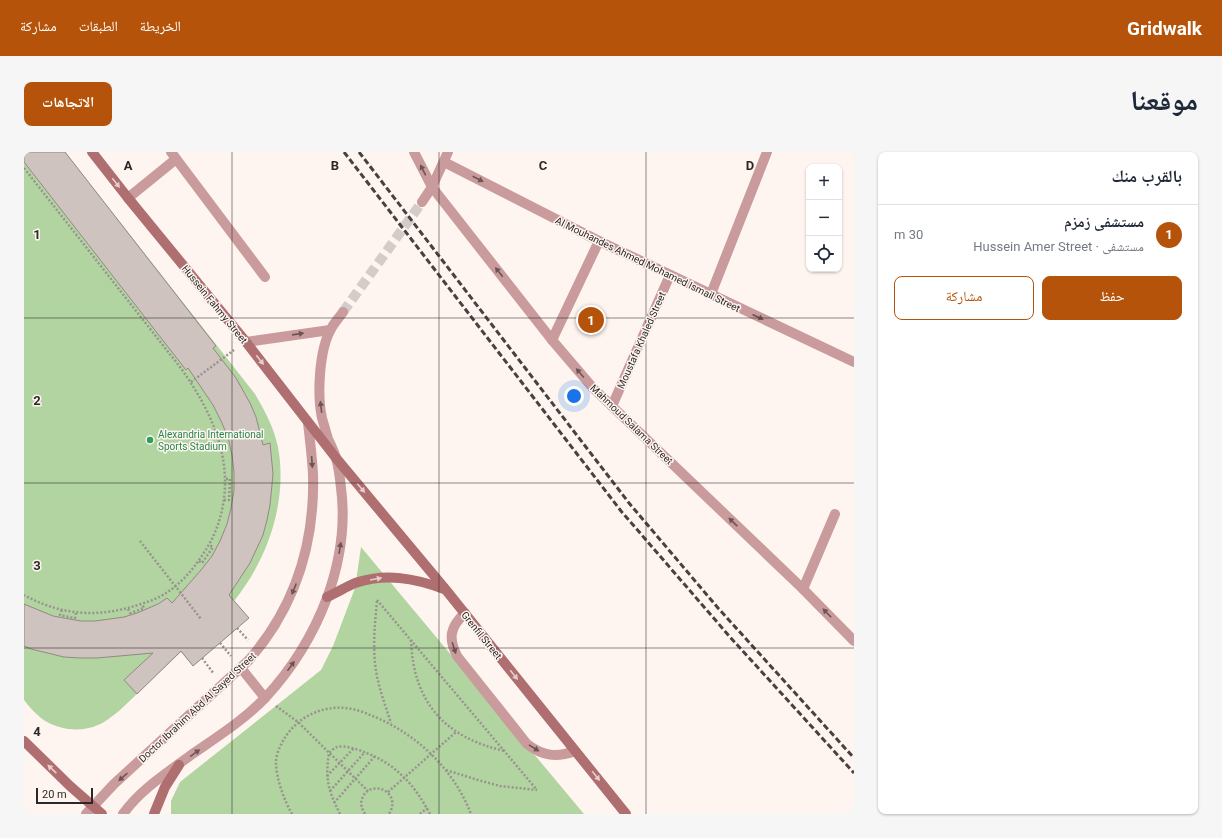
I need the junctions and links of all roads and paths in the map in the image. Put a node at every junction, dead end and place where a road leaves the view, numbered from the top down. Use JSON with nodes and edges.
{"nodes":[{"id":1,"x":92,"y":152,"type":"edge"},
{"id":2,"x":414,"y":152,"type":"edge"},
{"id":3,"x":767,"y":152,"type":"edge"},
{"id":4,"x":174,"y":156,"type":"edge"},
{"id":5,"x":446,"y":157,"type":"edge"},
{"id":6,"x":24,"y":168,"type":"edge"},
{"id":7,"x":432,"y":187,"type":"junction"},
{"id":8,"x":128,"y":198,"type":"junction"},
{"id":9,"x":422,"y":202,"type":"tunnel mouth"},
{"id":10,"x":599,"y":241,"type":"junction"},
{"id":11,"x":670,"y":275,"type":"junction"},
{"id":12,"x":265,"y":277,"type":"dead end"},
{"id":13,"x":710,"y":294,"type":"junction"},
{"id":14,"x":343,"y":312,"type":"tunnel mouth"},
{"id":15,"x":330,"y":330,"type":"junction"},
{"id":16,"x":552,"y":340,"type":"junction"},
{"id":17,"x":246,"y":342,"type":"junction"},
{"id":18,"x":854,"y":362,"type":"edge"},
{"id":19,"x":191,"y":382,"type":"junction"},
{"id":20,"x":612,"y":406,"type":"junction"},
{"id":21,"x":308,"y":423,"type":"junction"},
{"id":22,"x":336,"y":458,"type":"junction"},
{"id":23,"x":225,"y":479,"type":"junction"},
{"id":24,"x":224,"y":500,"type":"junction"},
{"id":25,"x":835,"y":514,"type":"dead end"},
{"id":26,"x":140,"y":541,"type":"dead end"},
{"id":27,"x":209,"y":545,"type":"junction"},
{"id":28,"x":199,"y":561,"type":"junction"},
{"id":29,"x":175,"y":586,"type":"junction"},
{"id":30,"x":803,"y":589,"type":"junction"},
{"id":31,"x":446,"y":590,"type":"junction"},
{"id":32,"x":24,"y":596,"type":"edge"},
{"id":33,"x":327,"y":597,"type":"junction"},
{"id":34,"x":142,"y":604,"type":"junction"},
{"id":35,"x":128,"y":609,"type":"junction"},
{"id":36,"x":62,"y":610,"type":"junction"},
{"id":37,"x":76,"y":613,"type":"junction"},
{"id":38,"x":465,"y":613,"type":"junction"},
{"id":39,"x":201,"y":619,"type":"dead end"},
{"id":40,"x":411,"y":639,"type":"junction"},
{"id":41,"x":854,"y":641,"type":"edge"},
{"id":42,"x":202,"y":658,"type":"dead end"},
{"id":43,"x":241,"y":668,"type":"junction"},
{"id":44,"x":222,"y":685,"type":"junction"},
{"id":45,"x":265,"y":698,"type":"junction"},
{"id":46,"x":298,"y":722,"type":"junction"},
{"id":47,"x":391,"y":724,"type":"junction"},
{"id":48,"x":456,"y":732,"type":"junction"},
{"id":49,"x":24,"y":741,"type":"edge"},
{"id":50,"x":354,"y":748,"type":"junction"},
{"id":51,"x":575,"y":751,"type":"junction"},
{"id":52,"x":365,"y":752,"type":"junction"},
{"id":53,"x":505,"y":752,"type":"junction"},
{"id":54,"x":329,"y":753,"type":"junction"},
{"id":55,"x":431,"y":754,"type":"junction"},
{"id":56,"x":375,"y":756,"type":"junction"},
{"id":57,"x":339,"y":763,"type":"junction"},
{"id":58,"x":179,"y":765,"type":"junction"},
{"id":59,"x":446,"y":770,"type":"junction"},
{"id":60,"x":348,"y":772,"type":"junction"},
{"id":61,"x":326,"y":776,"type":"junction"},
{"id":62,"x":405,"y":778,"type":"junction"},
{"id":63,"x":355,"y":779,"type":"junction"},
{"id":64,"x":368,"y":791,"type":"junction"},
{"id":65,"x":330,"y":792,"type":"junction"},
{"id":66,"x":388,"y":792,"type":"junction"},
{"id":67,"x":334,"y":803,"type":"junction"},
{"id":68,"x":427,"y":808,"type":"junction"},
{"id":69,"x":90,"y":810,"type":"edge"},
{"id":70,"x":102,"y":814,"type":"edge"},
{"id":71,"x":123,"y":814,"type":"edge"},
{"id":72,"x":154,"y":814,"type":"edge"},
{"id":73,"x":292,"y":814,"type":"edge"},
{"id":74,"x":340,"y":814,"type":"edge"},
{"id":75,"x":365,"y":814,"type":"edge"},
{"id":76,"x":390,"y":814,"type":"edge"},
{"id":77,"x":420,"y":814,"type":"edge"},
{"id":78,"x":430,"y":814,"type":"edge"},
{"id":79,"x":472,"y":814,"type":"edge"},
{"id":80,"x":626,"y":814,"type":"edge"}],
"edges":[{"from":1,"to":8,"type":"main road","name":"Hussein Fahmy Street","one_way":true},
{"from":7,"to":2,"type":"street","name":"Mahmoud Salama Street","one_way":true},
{"from":3,"to":13,"type":"street"},
{"from":4,"to":8,"type":"street"},
{"from":4,"to":12,"type":"street"},
{"from":5,"to":7,"type":"street"},
{"from":5,"to":10,"type":"street","name":"Al Mouhandes Ahmed Mohamed Ismail Street","one_way":true},
{"from":6,"to":19,"type":"path"},
{"from":7,"to":9,"type":"street"},
{"from":16,"to":7,"type":"street","name":"Mahmoud Salama Street","one_way":true},
{"from":8,"to":17,"type":"main road","name":"Hussein Fahmy Street"},
{"from":10,"to":11,"type":"street","name":"Al Mouhandes Ahmed Mohamed Ismail Street"},
{"from":10,"to":16,"type":"street"},
{"from":11,"to":13,"type":"street","name":"Al Mouhandes Ahmed Mohamed Ismail Street"},
{"from":11,"to":20,"type":"street","name":"Moustafa Khaled Street"},
{"from":13,"to":18,"type":"street","name":"Al Mouhandes Ahmed Mohamed Ismail Street","one_way":true},
{"from":14,"to":15,"type":"street"},
{"from":17,"to":15,"type":"street","one_way":true},
{"from":22,"to":15,"type":"street","one_way":true},
{"from":20,"to":16,"type":"street","name":"Mahmoud Salama Street","one_way":true},
{"from":17,"to":19,"type":"path"},
{"from":17,"to":21,"type":"main road","name":"Hussein Fahmy Street","one_way":true},
{"from":19,"to":23,"type":"path"},
{"from":30,"to":20,"type":"street","name":"Mahmoud Salama Street","one_way":true},
{"from":21,"to":22,"type":"main road","name":"Hussein Fahmy Street"},
{"from":21,"to":43,"type":"street","name":"Doctor Ibrahim Abd Al Sayed Street","one_way":true},
{"from":22,"to":31,"type":"main road","name":"Grenfil Street","one_way":true},
{"from":33,"to":22,"type":"street","one_way":true},
{"from":23,"to":24,"type":"path"},
{"from":23,"to":24,"type":"path"},
{"from":24,"to":27,"type":"path"},
{"from":25,"to":30,"type":"street"},
{"from":26,"to":29,"type":"path"},
{"from":27,"to":28,"type":"path"},
{"from":27,"to":28,"type":"path"},
{"from":28,"to":29,"type":"path"},
{"from":29,"to":34,"type":"path"},
{"from":29,"to":39,"type":"path"},
{"from":41,"to":30,"type":"street","name":"Mahmoud Salama Street","one_way":true},
{"from":33,"to":31,"type":"main road","one_way":true},
{"from":31,"to":38,"type":"main road","name":"Grenfil Street"},
{"from":32,"to":36,"type":"path"},
{"from":45,"to":33,"type":"street","one_way":true},
{"from":34,"to":35,"type":"path"},
{"from":34,"to":35,"type":"path"},
{"from":35,"to":37,"type":"path"},
{"from":36,"to":37,"type":"path"},
{"from":36,"to":37,"type":"path"},
{"from":38,"to":51,"type":"main road","name":"Grenfil Street","one_way":true},
{"from":38,"to":51,"type":"street","one_way":true},
{"from":40,"to":47,"type":"path"},
{"from":40,"to":48,"type":"path"},
{"from":40,"to":53,"type":"path"},
{"from":42,"to":44,"type":"path"},
{"from":43,"to":44,"type":"street","name":"Doctor Ibrahim Abd Al Sayed Street"},
{"from":43,"to":45,"type":"street"},
{"from":44,"to":69,"type":"street","name":"Doctor Ibrahim Abd Al Sayed Street","one_way":true},
{"from":45,"to":46,"type":"path"},
{"from":58,"to":45,"type":"street","one_way":true},
{"from":46,"to":47,"type":"path"},
{"from":46,"to":54,"type":"path"},
{"from":46,"to":73,"type":"path"},
{"from":47,"to":55,"type":"path"},
{"from":48,"to":53,"type":"path"},
{"from":48,"to":55,"type":"path"},
{"from":69,"to":49,"type":"main road","one_way":true},
{"from":50,"to":52,"type":"path"},
{"from":50,"to":54,"type":"path"},
{"from":50,"to":57,"type":"path"},
{"from":51,"to":80,"type":"main road","name":"Grenfil Street","one_way":true},
{"from":52,"to":56,"type":"path"},
{"from":52,"to":60,"type":"path"},
{"from":53,"to":59,"type":"path"},
{"from":54,"to":57,"type":"path"},
{"from":54,"to":61,"type":"path"},
{"from":55,"to":59,"type":"path"},
{"from":55,"to":62,"type":"path"},
{"from":56,"to":62,"type":"path"},
{"from":56,"to":63,"type":"path"},
{"from":57,"to":60,"type":"path"},
{"from":57,"to":61,"type":"path"},
{"from":58,"to":71,"type":"street"},
{"from":58,"to":72,"type":"main road"},
{"from":59,"to":79,"type":"path"},
{"from":60,"to":63,"type":"path"},
{"from":60,"to":65,"type":"path"},
{"from":61,"to":65,"type":"path"},
{"from":62,"to":66,"type":"path"},
{"from":62,"to":68,"type":"path"},
{"from":63,"to":64,"type":"path"},
{"from":63,"to":67,"type":"path"},
{"from":64,"to":66,"type":"path"},
{"from":64,"to":75,"type":"path"},
{"from":65,"to":67,"type":"path"},
{"from":66,"to":76,"type":"path"},
{"from":67,"to":74,"type":"path"},
{"from":68,"to":77,"type":"path"},
{"from":68,"to":78,"type":"path"},
{"from":69,"to":70,"type":"main road"}]}
